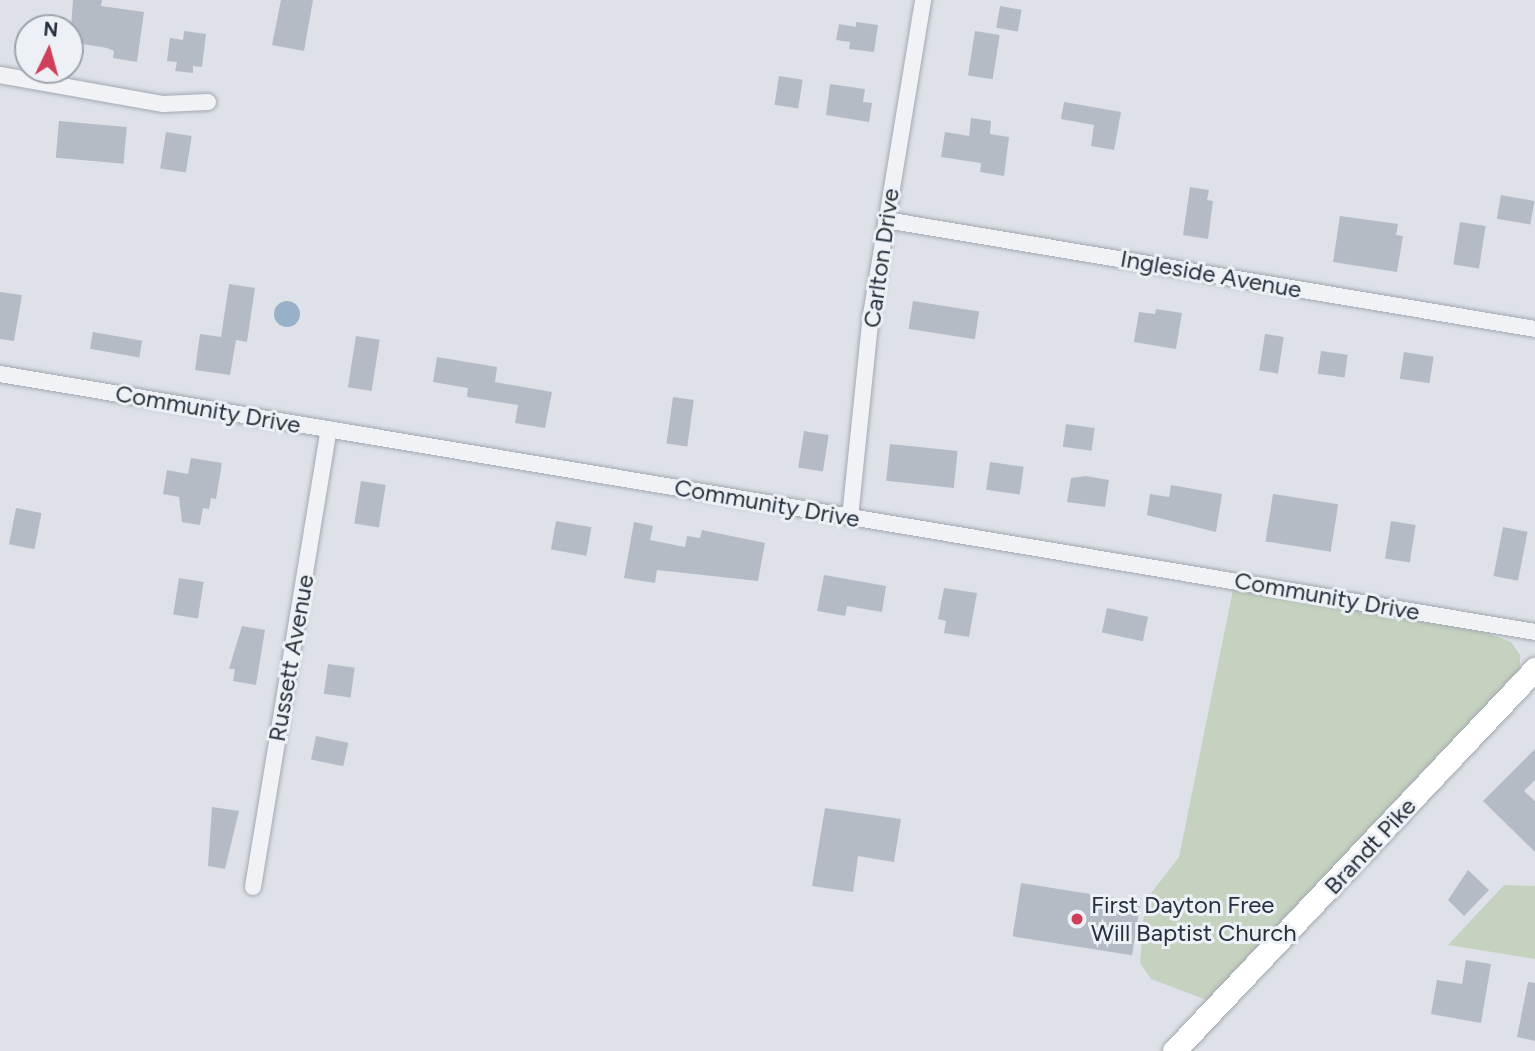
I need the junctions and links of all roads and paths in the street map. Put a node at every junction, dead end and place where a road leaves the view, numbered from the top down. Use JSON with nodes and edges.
{"nodes":[{"id":1,"x":923,"y":0,"type":"edge"},
{"id":2,"x":0,"y":75,"type":"edge"},
{"id":3,"x":208,"y":102,"type":"dead end"},
{"id":4,"x":886,"y":220,"type":"junction"},
{"id":5,"x":1535,"y":329,"type":"edge"},
{"id":6,"x":0,"y":374,"type":"edge"},
{"id":7,"x":329,"y":429,"type":"junction"},
{"id":8,"x":850,"y":517,"type":"junction"},
{"id":9,"x":1535,"y":632,"type":"edge"},
{"id":10,"x":1535,"y":668,"type":"edge"},
{"id":11,"x":253,"y":887,"type":"dead end"},
{"id":12,"x":1174,"y":1051,"type":"edge"}],
"edges":[{"from":1,"to":4,"type":"street","name":"Carlton Drive"},
{"from":2,"to":3,"type":"street"},
{"from":4,"to":5,"type":"street","name":"Ingleside Avenue"},
{"from":4,"to":8,"type":"street","name":"Carlton Drive"},
{"from":6,"to":7,"type":"street","name":"Community Drive"},
{"from":7,"to":8,"type":"street","name":"Community Drive"},
{"from":7,"to":11,"type":"street","name":"Russett Avenue"},
{"from":8,"to":9,"type":"street","name":"Community Drive"},
{"from":10,"to":12,"type":"main road","name":"Brandt Pike"}]}
